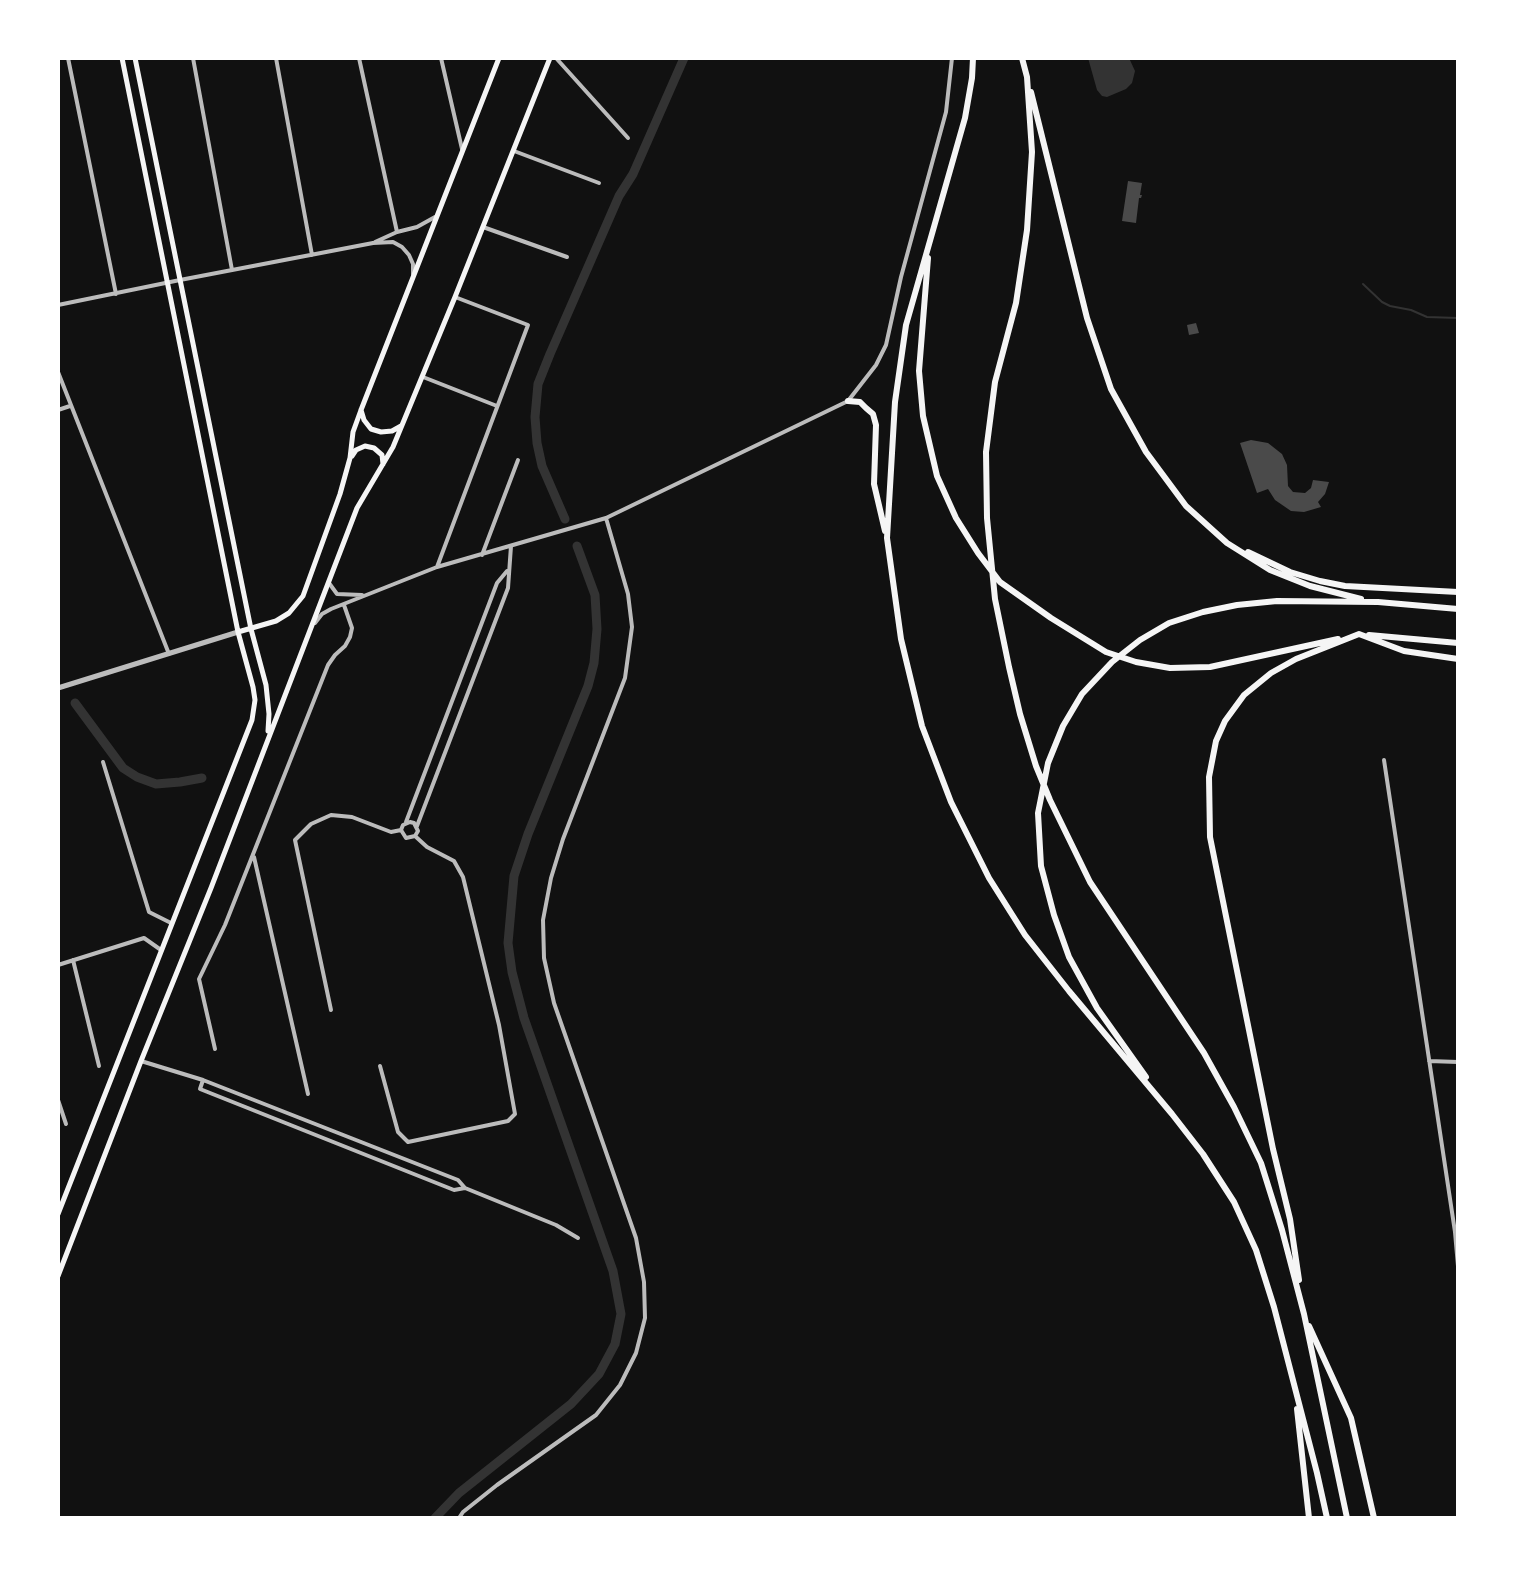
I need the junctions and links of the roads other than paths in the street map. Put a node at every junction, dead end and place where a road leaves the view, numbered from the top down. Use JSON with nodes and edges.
{"nodes":[{"id":1,"x":68,"y":58,"type":"edge"},
{"id":2,"x":122,"y":58,"type":"edge"},
{"id":3,"x":135,"y":58,"type":"edge"},
{"id":4,"x":193,"y":58,"type":"edge"},
{"id":5,"x":276,"y":58,"type":"edge"},
{"id":6,"x":359,"y":58,"type":"edge"},
{"id":7,"x":441,"y":58,"type":"edge"},
{"id":8,"x":499,"y":58,"type":"edge"},
{"id":9,"x":550,"y":58,"type":"edge"},
{"id":10,"x":556,"y":58,"type":"edge"},
{"id":11,"x":952,"y":58,"type":"edge"},
{"id":12,"x":973,"y":58,"type":"edge"},
{"id":13,"x":1022,"y":58,"type":"edge"},
{"id":14,"x":1027,"y":77,"type":"junction"},
{"id":15,"x":628,"y":138,"type":"dead end"},
{"id":16,"x":462,"y":151,"type":"junction"},
{"id":17,"x":514,"y":151,"type":"junction"},
{"id":18,"x":599,"y":183,"type":"dead end"},
{"id":19,"x":435,"y":217,"type":"junction"},
{"id":20,"x":483,"y":227,"type":"junction"},
{"id":21,"x":397,"y":232,"type":"junction"},
{"id":22,"x":929,"y":242,"type":"junction"},
{"id":23,"x":373,"y":243,"type":"junction"},
{"id":24,"x":312,"y":255,"type":"junction"},
{"id":25,"x":567,"y":257,"type":"dead end"},
{"id":26,"x":232,"y":270,"type":"junction"},
{"id":27,"x":413,"y":274,"type":"junction"},
{"id":28,"x":180,"y":280,"type":"junction"},
{"id":29,"x":168,"y":283,"type":"junction"},
{"id":30,"x":116,"y":294,"type":"junction"},
{"id":31,"x":455,"y":297,"type":"junction"},
{"id":32,"x":58,"y":305,"type":"edge"},
{"id":33,"x":58,"y":372,"type":"edge"},
{"id":34,"x":423,"y":377,"type":"junction"},
{"id":35,"x":848,"y":401,"type":"junction"},
{"id":36,"x":70,"y":406,"type":"junction"},
{"id":37,"x":497,"y":406,"type":"junction"},
{"id":38,"x":58,"y":410,"type":"edge"},
{"id":39,"x":361,"y":410,"type":"junction"},
{"id":40,"x":402,"y":425,"type":"junction"},
{"id":41,"x":350,"y":458,"type":"junction"},
{"id":42,"x":518,"y":460,"type":"dead end"},
{"id":43,"x":384,"y":465,"type":"junction"},
{"id":44,"x":606,"y":518,"type":"junction"},
{"id":45,"x":887,"y":538,"type":"junction"},
{"id":46,"x":1227,"y":543,"type":"junction"},
{"id":47,"x":511,"y":546,"type":"junction"},
{"id":48,"x":482,"y":555,"type":"junction"},
{"id":49,"x":437,"y":567,"type":"junction"},
{"id":50,"x":508,"y":569,"type":"junction"},
{"id":51,"x":328,"y":582,"type":"junction"},
{"id":52,"x":1458,"y":592,"type":"edge"},
{"id":53,"x":364,"y":594,"type":"junction"},
{"id":54,"x":1378,"y":602,"type":"junction"},
{"id":55,"x":489,"y":604,"type":"junction"},
{"id":56,"x":344,"y":605,"type":"junction"},
{"id":57,"x":501,"y":608,"type":"junction"},
{"id":58,"x":1458,"y":609,"type":"edge"},
{"id":59,"x":311,"y":628,"type":"junction"},
{"id":60,"x":251,"y":629,"type":"junction"},
{"id":61,"x":238,"y":632,"type":"junction"},
{"id":62,"x":479,"y":633,"type":"junction"},
{"id":63,"x":1359,"y":634,"type":"junction"},
{"id":64,"x":489,"y":637,"type":"junction"},
{"id":65,"x":1458,"y":643,"type":"edge"},
{"id":66,"x":169,"y":654,"type":"junction"},
{"id":67,"x":1458,"y":659,"type":"edge"},
{"id":68,"x":458,"y":687,"type":"junction"},
{"id":69,"x":58,"y":688,"type":"edge"},
{"id":70,"x":469,"y":691,"type":"junction"},
{"id":71,"x":268,"y":739,"type":"junction"},
{"id":72,"x":430,"y":760,"type":"junction"},
{"id":73,"x":1384,"y":760,"type":"dead end"},
{"id":74,"x":103,"y":762,"type":"dead end"},
{"id":75,"x":441,"y":764,"type":"junction"},
{"id":76,"x":406,"y":822,"type":"junction"},
{"id":77,"x":417,"y":826,"type":"junction"},
{"id":78,"x":401,"y":830,"type":"junction"},
{"id":79,"x":415,"y":836,"type":"junction"},
{"id":80,"x":254,"y":855,"type":"junction"},
{"id":81,"x":171,"y":923,"type":"junction"},
{"id":82,"x":161,"y":950,"type":"junction"},
{"id":83,"x":73,"y":960,"type":"junction"},
{"id":84,"x":58,"y":965,"type":"edge"},
{"id":85,"x":331,"y":1010,"type":"dead end"},
{"id":86,"x":215,"y":1049,"type":"dead end"},
{"id":87,"x":141,"y":1061,"type":"junction"},
{"id":88,"x":1429,"y":1061,"type":"junction"},
{"id":89,"x":1458,"y":1062,"type":"edge"},
{"id":90,"x":99,"y":1066,"type":"dead end"},
{"id":91,"x":380,"y":1066,"type":"dead end"},
{"id":92,"x":203,"y":1080,"type":"junction"},
{"id":93,"x":308,"y":1094,"type":"dead end"},
{"id":94,"x":58,"y":1100,"type":"edge"},
{"id":95,"x":1172,"y":1114,"type":"junction"},
{"id":96,"x":66,"y":1124,"type":"dead end"},
{"id":97,"x":465,"y":1188,"type":"junction"},
{"id":98,"x":58,"y":1214,"type":"edge"},
{"id":99,"x":1456,"y":1233,"type":"edge"},
{"id":100,"x":578,"y":1238,"type":"dead end"},
{"id":101,"x":1458,"y":1266,"type":"edge"},
{"id":102,"x":58,"y":1276,"type":"edge"},
{"id":103,"x":1304,"y":1314,"type":"junction"},
{"id":104,"x":1295,"y":1386,"type":"junction"},
{"id":105,"x":459,"y":1518,"type":"edge"},
{"id":106,"x":1309,"y":1518,"type":"edge"},
{"id":107,"x":1327,"y":1518,"type":"edge"},
{"id":108,"x":1347,"y":1518,"type":"edge"},
{"id":109,"x":1374,"y":1518,"type":"edge"}],
"edges":[{"from":1,"to":30,"type":"street"},
{"from":2,"to":29,"type":"main road"},
{"from":3,"to":28,"type":"main road"},
{"from":4,"to":26,"type":"street"},
{"from":5,"to":24,"type":"street"},
{"from":6,"to":21,"type":"street"},
{"from":7,"to":16,"type":"street"},
{"from":8,"to":16,"type":"main road"},
{"from":9,"to":17,"type":"main road"},
{"from":10,"to":15,"type":"street"},
{"from":11,"to":35,"type":"street"},
{"from":12,"to":22,"type":"highway"},
{"from":13,"to":14,"type":"highway"},
{"from":14,"to":46,"type":"highway"},
{"from":14,"to":103,"type":"highway"},
{"from":16,"to":19,"type":"main road"},
{"from":17,"to":18,"type":"street"},
{"from":17,"to":20,"type":"main road"},
{"from":19,"to":21,"type":"street"},
{"from":19,"to":27,"type":"main road"},
{"from":20,"to":25,"type":"street"},
{"from":20,"to":31,"type":"main road"},
{"from":21,"to":23,"type":"street"},
{"from":22,"to":45,"type":"highway"},
{"from":22,"to":63,"type":"highway"},
{"from":23,"to":24,"type":"street"},
{"from":23,"to":27,"type":"street"},
{"from":24,"to":26,"type":"street"},
{"from":26,"to":28,"type":"street"},
{"from":27,"to":39,"type":"main road"},
{"from":28,"to":29,"type":"street"},
{"from":28,"to":60,"type":"main road"},
{"from":29,"to":30,"type":"street"},
{"from":29,"to":61,"type":"main road"},
{"from":30,"to":32,"type":"street"},
{"from":31,"to":34,"type":"main road"},
{"from":31,"to":37,"type":"street"},
{"from":33,"to":36,"type":"street"},
{"from":34,"to":37,"type":"street"},
{"from":34,"to":40,"type":"main road"},
{"from":35,"to":44,"type":"street"},
{"from":35,"to":45,"type":"highway"},
{"from":36,"to":38,"type":"street"},
{"from":36,"to":66,"type":"street"},
{"from":37,"to":49,"type":"street"},
{"from":39,"to":40,"type":"main road"},
{"from":39,"to":41,"type":"main road"},
{"from":40,"to":43,"type":"main road"},
{"from":41,"to":43,"type":"main road"},
{"from":41,"to":60,"type":"main road"},
{"from":42,"to":48,"type":"street"},
{"from":43,"to":51,"type":"main road"},
{"from":44,"to":47,"type":"street"},
{"from":44,"to":105,"type":"street"},
{"from":45,"to":95,"type":"highway"},
{"from":46,"to":52,"type":"highway"},
{"from":46,"to":54,"type":"highway"},
{"from":47,"to":48,"type":"street"},
{"from":47,"to":50,"type":"street"},
{"from":48,"to":49,"type":"street"},
{"from":49,"to":53,"type":"street"},
{"from":50,"to":55,"type":"street"},
{"from":50,"to":57,"type":"street"},
{"from":51,"to":53,"type":"street"},
{"from":51,"to":59,"type":"main road"},
{"from":53,"to":56,"type":"street"},
{"from":54,"to":58,"type":"highway"},
{"from":54,"to":95,"type":"highway"},
{"from":55,"to":57,"type":"street"},
{"from":55,"to":62,"type":"street"},
{"from":56,"to":59,"type":"street"},
{"from":56,"to":80,"type":"street"},
{"from":57,"to":64,"type":"street"},
{"from":59,"to":71,"type":"main road"},
{"from":60,"to":61,"type":"main road"},
{"from":60,"to":71,"type":"main road"},
{"from":61,"to":66,"type":"street"},
{"from":61,"to":81,"type":"main road"},
{"from":62,"to":64,"type":"street"},
{"from":62,"to":68,"type":"street"},
{"from":63,"to":65,"type":"highway"},
{"from":63,"to":67,"type":"highway"},
{"from":63,"to":103,"type":"highway"},
{"from":64,"to":70,"type":"street"},
{"from":66,"to":69,"type":"street"},
{"from":68,"to":70,"type":"street"},
{"from":68,"to":72,"type":"street"},
{"from":70,"to":75,"type":"street"},
{"from":71,"to":87,"type":"main road"},
{"from":72,"to":75,"type":"street"},
{"from":72,"to":76,"type":"street"},
{"from":73,"to":88,"type":"street"},
{"from":74,"to":81,"type":"street"},
{"from":75,"to":77,"type":"street"},
{"from":76,"to":77,"type":"street"},
{"from":76,"to":78,"type":"street"},
{"from":77,"to":79,"type":"street"},
{"from":78,"to":79,"type":"street"},
{"from":78,"to":85,"type":"street"},
{"from":79,"to":91,"type":"street"},
{"from":80,"to":86,"type":"street"},
{"from":80,"to":93,"type":"street"},
{"from":81,"to":82,"type":"main road"},
{"from":82,"to":83,"type":"street"},
{"from":82,"to":98,"type":"main road"},
{"from":83,"to":84,"type":"street"},
{"from":83,"to":90,"type":"street"},
{"from":87,"to":92,"type":"street"},
{"from":87,"to":102,"type":"main road"},
{"from":88,"to":89,"type":"street"},
{"from":88,"to":99,"type":"street"},
{"from":92,"to":97,"type":"street"},
{"from":92,"to":97,"type":"street"},
{"from":94,"to":96,"type":"street"},
{"from":95,"to":104,"type":"highway"},
{"from":97,"to":100,"type":"street"},
{"from":99,"to":101,"type":"street"},
{"from":103,"to":108,"type":"highway"},
{"from":103,"to":109,"type":"highway"},
{"from":104,"to":106,"type":"highway"},
{"from":104,"to":107,"type":"highway"}]}
